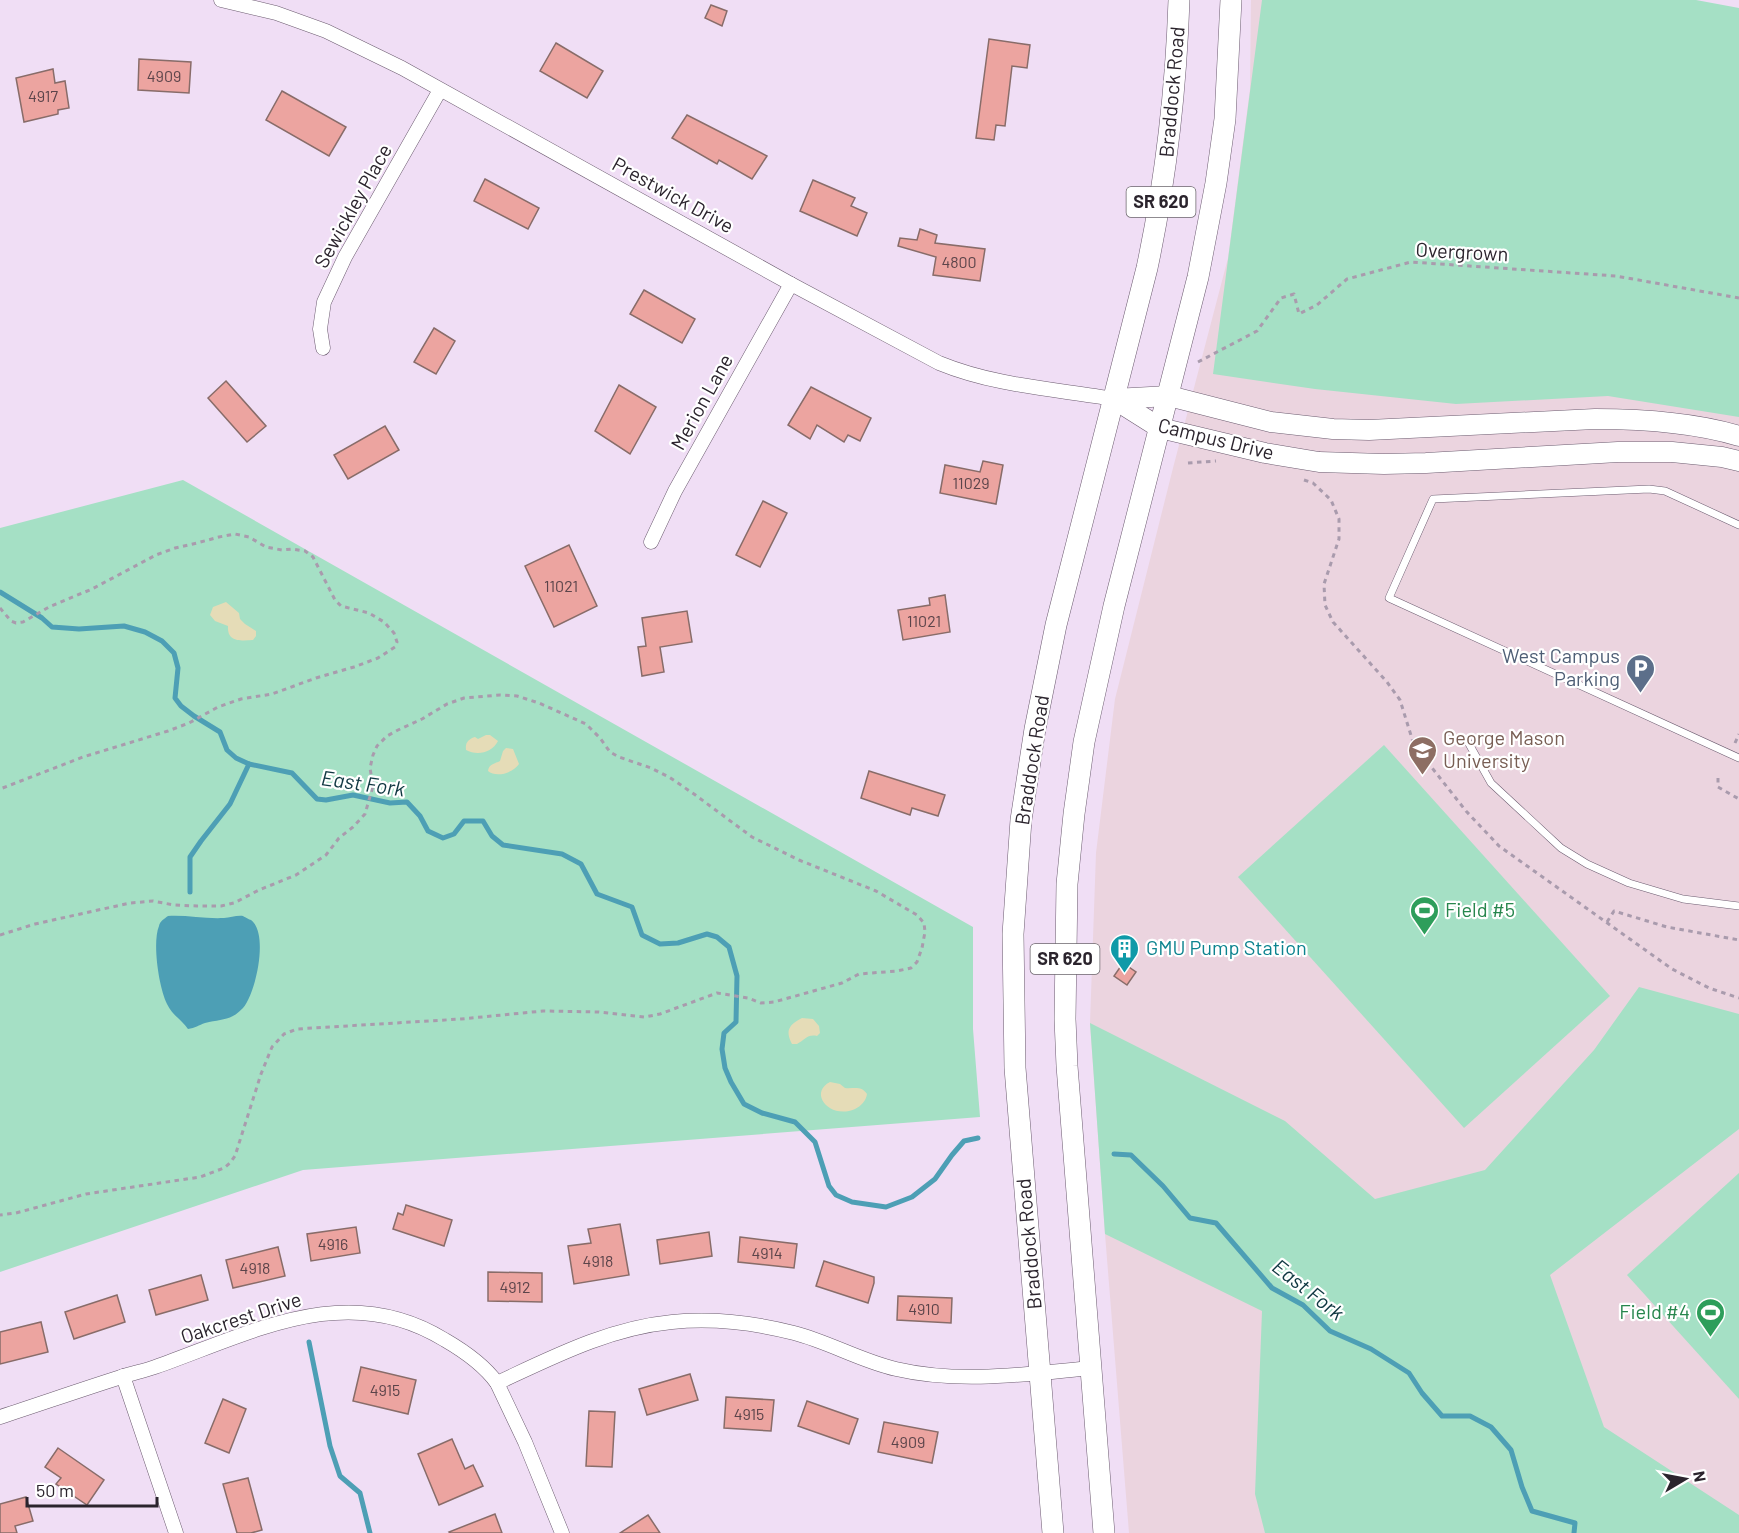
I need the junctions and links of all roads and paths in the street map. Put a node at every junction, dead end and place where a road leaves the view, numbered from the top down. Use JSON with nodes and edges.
{"nodes":[{"id":1,"x":220,"y":0,"type":"edge"},
{"id":2,"x":1179,"y":0,"type":"edge"},
{"id":3,"x":1231,"y":0,"type":"edge"},
{"id":4,"x":440,"y":90,"type":"junction"},
{"id":5,"x":791,"y":284,"type":"junction"},
{"id":6,"x":1739,"y":298,"type":"edge"},
{"id":7,"x":322,"y":348,"type":"dead end"},
{"id":8,"x":1198,"y":362,"type":"dead end"},
{"id":9,"x":1169,"y":396,"type":"junction"},
{"id":10,"x":1114,"y":399,"type":"junction"},
{"id":11,"x":1160,"y":428,"type":"junction"},
{"id":12,"x":1739,"y":436,"type":"edge"},
{"id":13,"x":1219,"y":461,"type":"dead end"},
{"id":14,"x":1739,"y":461,"type":"edge"},
{"id":15,"x":1188,"y":464,"type":"dead end"},
{"id":16,"x":1296,"y":477,"type":"dead end"},
{"id":17,"x":1739,"y":525,"type":"edge"},
{"id":18,"x":651,"y":542,"type":"dead end"},
{"id":19,"x":0,"y":608,"type":"edge"},
{"id":20,"x":1739,"y":734,"type":"edge"},
{"id":21,"x":1468,"y":742,"type":"dead end"},
{"id":22,"x":1734,"y":745,"type":"dead end"},
{"id":23,"x":1739,"y":758,"type":"edge"},
{"id":24,"x":1718,"y":778,"type":"dead end"},
{"id":25,"x":0,"y":789,"type":"edge"},
{"id":26,"x":1739,"y":798,"type":"edge"},
{"id":27,"x":1739,"y":906,"type":"edge"},
{"id":28,"x":1607,"y":922,"type":"junction"},
{"id":29,"x":0,"y":935,"type":"edge"},
{"id":30,"x":1739,"y":939,"type":"edge"},
{"id":31,"x":1739,"y":998,"type":"edge"},
{"id":32,"x":0,"y":1215,"type":"edge"},
{"id":33,"x":1091,"y":1368,"type":"junction"},
{"id":34,"x":1041,"y":1372,"type":"junction"},
{"id":35,"x":123,"y":1376,"type":"junction"},
{"id":36,"x":497,"y":1383,"type":"junction"},
{"id":37,"x":0,"y":1417,"type":"edge"},
{"id":38,"x":176,"y":1533,"type":"edge"},
{"id":39,"x":562,"y":1533,"type":"edge"},
{"id":40,"x":1053,"y":1533,"type":"edge"},
{"id":41,"x":1104,"y":1533,"type":"edge"}],
"edges":[{"from":1,"to":4,"type":"street","name":"Prestwick Drive"},
{"from":2,"to":10,"type":"main road","name":"Braddock Road","number":"SR 620"},
{"from":3,"to":9,"type":"main road","number":"SR 620"},
{"from":4,"to":5,"type":"street","name":"Prestwick Drive"},
{"from":4,"to":7,"type":"street","name":"Sewickley Place"},
{"from":5,"to":10,"type":"street","name":"Prestwick Drive"},
{"from":5,"to":18,"type":"street","name":"Merion Lane"},
{"from":6,"to":8,"type":"path","name":"Overgrown"},
{"from":9,"to":10,"type":"street","name":"Campus Drive"},
{"from":9,"to":11,"type":"main road","number":"SR 620"},
{"from":9,"to":12,"type":"street","name":"Campus Drive"},
{"from":10,"to":11,"type":"street","name":"Campus Drive"},
{"from":10,"to":34,"type":"main road","name":"Braddock Road","number":"SR 620"},
{"from":11,"to":14,"type":"street","name":"Campus Drive"},
{"from":11,"to":33,"type":"main road","number":"SR 620"},
{"from":13,"to":15,"type":"path"},
{"from":16,"to":28,"type":"path"},
{"from":17,"to":23,"type":"lane"},
{"from":19,"to":25,"type":"path"},
{"from":20,"to":22,"type":"path"},
{"from":21,"to":27,"type":"lane"},
{"from":24,"to":26,"type":"path"},
{"from":28,"to":30,"type":"path"},
{"from":28,"to":31,"type":"path"},
{"from":29,"to":32,"type":"path"},
{"from":33,"to":34,"type":"street"},
{"from":33,"to":41,"type":"main road","number":"SR 620"},
{"from":34,"to":36,"type":"street"},
{"from":34,"to":40,"type":"main road","name":"Braddock Road","number":"SR 620"},
{"from":35,"to":36,"type":"street","name":"Oakcrest Drive"},
{"from":35,"to":37,"type":"street","name":"Oakcrest Drive"},
{"from":35,"to":38,"type":"street"},
{"from":36,"to":39,"type":"street","name":"Oakcrest Drive"}]}
